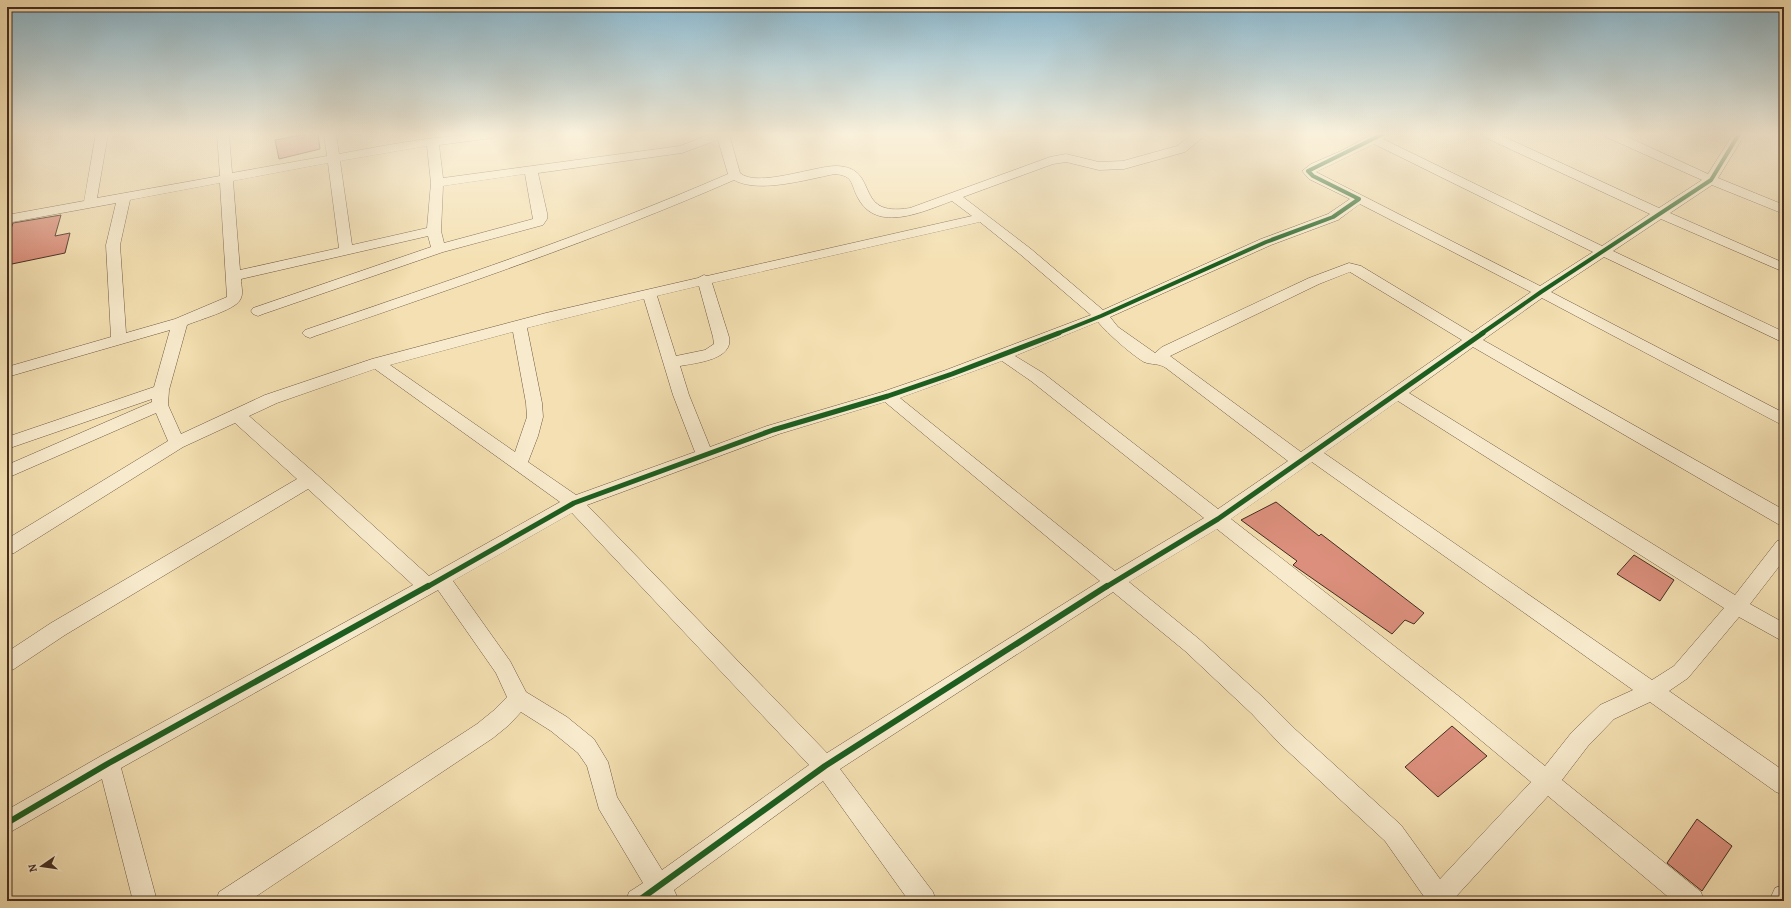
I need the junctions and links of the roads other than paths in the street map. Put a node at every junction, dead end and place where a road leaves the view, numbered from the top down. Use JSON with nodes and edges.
{"nodes":[{"id":1,"x":95,"y":176,"type":"edge"},
{"id":2,"x":230,"y":176,"type":"edge"},
{"id":3,"x":336,"y":176,"type":"edge"},
{"id":4,"x":436,"y":176,"type":"edge"},
{"id":5,"x":488,"y":176,"type":"edge"},
{"id":6,"x":532,"y":176,"type":"edge"},
{"id":7,"x":732,"y":176,"type":"edge"},
{"id":8,"x":737,"y":176,"type":"edge"},
{"id":9,"x":794,"y":176,"type":"edge"},
{"id":10,"x":854,"y":176,"type":"edge"},
{"id":11,"x":1008,"y":176,"type":"edge"},
{"id":12,"x":1314,"y":176,"type":"edge"},
{"id":13,"x":1457,"y":176,"type":"edge"},
{"id":14,"x":1580,"y":176,"type":"edge"},
{"id":15,"x":1704,"y":176,"type":"edge"},
{"id":16,"x":1714,"y":176,"type":"edge"},
{"id":17,"x":227,"y":177,"type":"junction"},
{"id":18,"x":1712,"y":180,"type":"junction"},
{"id":19,"x":437,"y":184,"type":"junction"},
{"id":20,"x":954,"y":196,"type":"junction"},
{"id":21,"x":124,"y":197,"type":"junction"},
{"id":22,"x":1359,"y":199,"type":"junction"},
{"id":23,"x":90,"y":203,"type":"junction"},
{"id":24,"x":1784,"y":210,"type":"edge"},
{"id":25,"x":1659,"y":213,"type":"junction"},
{"id":26,"x":982,"y":218,"type":"junction"},
{"id":27,"x":7,"y":219,"type":"edge"},
{"id":28,"x":434,"y":231,"type":"junction"},
{"id":29,"x":438,"y":249,"type":"junction"},
{"id":30,"x":346,"y":250,"type":"junction"},
{"id":31,"x":1602,"y":251,"type":"junction"},
{"id":32,"x":1784,"y":268,"type":"edge"},
{"id":33,"x":233,"y":276,"type":"junction"},
{"id":34,"x":704,"y":280,"type":"junction"},
{"id":35,"x":1541,"y":292,"type":"junction"},
{"id":36,"x":650,"y":293,"type":"junction"},
{"id":37,"x":258,"y":311,"type":"dead end"},
{"id":38,"x":1100,"y":316,"type":"junction"},
{"id":39,"x":180,"y":322,"type":"junction"},
{"id":40,"x":519,"y":325,"type":"junction"},
{"id":41,"x":310,"y":333,"type":"dead end"},
{"id":42,"x":1784,"y":338,"type":"edge"},
{"id":43,"x":119,"y":340,"type":"junction"},
{"id":44,"x":1472,"y":340,"type":"junction"},
{"id":45,"x":1002,"y":354,"type":"junction"},
{"id":46,"x":1163,"y":359,"type":"junction"},
{"id":47,"x":671,"y":362,"type":"junction"},
{"id":48,"x":377,"y":363,"type":"junction"},
{"id":49,"x":7,"y":372,"type":"edge"},
{"id":50,"x":1397,"y":393,"type":"junction"},
{"id":51,"x":888,"y":396,"type":"junction"},
{"id":52,"x":160,"y":398,"type":"junction"},
{"id":53,"x":237,"y":415,"type":"junction"},
{"id":54,"x":1784,"y":420,"type":"edge"},
{"id":55,"x":7,"y":443,"type":"edge"},
{"id":56,"x":177,"y":443,"type":"junction"},
{"id":57,"x":705,"y":455,"type":"junction"},
{"id":58,"x":1305,"y":457,"type":"junction"},
{"id":59,"x":519,"y":464,"type":"junction"},
{"id":60,"x":7,"y":472,"type":"edge"},
{"id":61,"x":310,"y":479,"type":"junction"},
{"id":62,"x":574,"y":502,"type":"junction"},
{"id":63,"x":1218,"y":519,"type":"junction"},
{"id":64,"x":1784,"y":519,"type":"edge"},
{"id":65,"x":1784,"y":546,"type":"edge"},
{"id":66,"x":7,"y":548,"type":"edge"},
{"id":67,"x":1115,"y":581,"type":"junction"},
{"id":68,"x":435,"y":583,"type":"junction"},
{"id":69,"x":1737,"y":606,"type":"junction"},
{"id":70,"x":1784,"y":633,"type":"edge"},
{"id":71,"x":7,"y":663,"type":"edge"},
{"id":72,"x":1652,"y":692,"type":"junction"},
{"id":73,"x":519,"y":698,"type":"junction"},
{"id":74,"x":109,"y":763,"type":"junction"},
{"id":75,"x":825,"y":766,"type":"junction"},
{"id":76,"x":1547,"y":781,"type":"junction"},
{"id":77,"x":1784,"y":784,"type":"edge"},
{"id":78,"x":7,"y":823,"type":"edge"},
{"id":79,"x":663,"y":894,"type":"edge"},
{"id":80,"x":1784,"y":897,"type":"edge"},
{"id":81,"x":1438,"y":900,"type":"edge"},
{"id":82,"x":145,"y":901,"type":"edge"},
{"id":83,"x":228,"y":901,"type":"edge"},
{"id":84,"x":638,"y":901,"type":"edge"},
{"id":85,"x":924,"y":901,"type":"edge"},
{"id":86,"x":1692,"y":901,"type":"edge"},
{"id":87,"x":1781,"y":901,"type":"edge"}],
"edges":[{"from":1,"to":23,"type":"street"},
{"from":2,"to":17,"type":"street"},
{"from":3,"to":30,"type":"street"},
{"from":4,"to":19,"type":"street"},
{"from":5,"to":19,"type":"street"},
{"from":6,"to":29,"type":"street"},
{"from":7,"to":41,"type":"street"},
{"from":8,"to":9,"type":"street"},
{"from":10,"to":20,"type":"street"},
{"from":11,"to":20,"type":"street"},
{"from":12,"to":22,"type":"street"},
{"from":13,"to":31,"type":"street"},
{"from":14,"to":25,"type":"street"},
{"from":15,"to":18,"type":"street"},
{"from":16,"to":18,"type":"street"},
{"from":17,"to":21,"type":"street"},
{"from":17,"to":33,"type":"street"},
{"from":18,"to":24,"type":"street"},
{"from":18,"to":25,"type":"street"},
{"from":19,"to":28,"type":"street"},
{"from":20,"to":26,"type":"street"},
{"from":21,"to":23,"type":"street"},
{"from":21,"to":43,"type":"street"},
{"from":22,"to":35,"type":"street"},
{"from":22,"to":38,"type":"street"},
{"from":23,"to":27,"type":"street"},
{"from":25,"to":31,"type":"street"},
{"from":25,"to":32,"type":"street"},
{"from":26,"to":34,"type":"street"},
{"from":26,"to":38,"type":"street"},
{"from":28,"to":29,"type":"street"},
{"from":28,"to":30,"type":"street"},
{"from":29,"to":37,"type":"street"},
{"from":30,"to":33,"type":"street"},
{"from":31,"to":35,"type":"street"},
{"from":31,"to":42,"type":"street"},
{"from":33,"to":39,"type":"street"},
{"from":34,"to":36,"type":"street"},
{"from":34,"to":47,"type":"street"},
{"from":35,"to":44,"type":"street"},
{"from":35,"to":54,"type":"street"},
{"from":36,"to":40,"type":"street"},
{"from":36,"to":47,"type":"street"},
{"from":38,"to":45,"type":"street"},
{"from":38,"to":46,"type":"street"},
{"from":39,"to":43,"type":"street"},
{"from":39,"to":52,"type":"street"},
{"from":40,"to":48,"type":"street"},
{"from":40,"to":59,"type":"street"},
{"from":43,"to":49,"type":"street"},
{"from":44,"to":46,"type":"street"},
{"from":44,"to":50,"type":"street"},
{"from":44,"to":64,"type":"street"},
{"from":45,"to":51,"type":"street"},
{"from":45,"to":63,"type":"street"},
{"from":46,"to":58,"type":"street"},
{"from":47,"to":57,"type":"street"},
{"from":48,"to":53,"type":"street"},
{"from":48,"to":59,"type":"street"},
{"from":50,"to":58,"type":"street"},
{"from":50,"to":69,"type":"street"},
{"from":51,"to":57,"type":"street"},
{"from":51,"to":67,"type":"street"},
{"from":52,"to":55,"type":"street"},
{"from":52,"to":56,"type":"street"},
{"from":52,"to":60,"type":"street"},
{"from":53,"to":56,"type":"street"},
{"from":53,"to":61,"type":"street"},
{"from":56,"to":66,"type":"street"},
{"from":57,"to":62,"type":"street"},
{"from":58,"to":63,"type":"street"},
{"from":58,"to":72,"type":"street"},
{"from":59,"to":62,"type":"street"},
{"from":61,"to":68,"type":"street"},
{"from":61,"to":71,"type":"street"},
{"from":62,"to":68,"type":"street"},
{"from":62,"to":75,"type":"street"},
{"from":63,"to":67,"type":"street"},
{"from":63,"to":76,"type":"street"},
{"from":65,"to":69,"type":"street"},
{"from":67,"to":75,"type":"street"},
{"from":67,"to":81,"type":"street"},
{"from":68,"to":73,"type":"street"},
{"from":68,"to":74,"type":"street"},
{"from":69,"to":70,"type":"street"},
{"from":69,"to":72,"type":"street"},
{"from":72,"to":76,"type":"street"},
{"from":72,"to":77,"type":"street"},
{"from":73,"to":79,"type":"street"},
{"from":73,"to":83,"type":"street"},
{"from":74,"to":78,"type":"street"},
{"from":74,"to":82,"type":"street"},
{"from":75,"to":79,"type":"street"},
{"from":75,"to":85,"type":"street"},
{"from":76,"to":81,"type":"street"},
{"from":76,"to":86,"type":"street"},
{"from":79,"to":84,"type":"street"},
{"from":80,"to":87,"type":"street"}]}
